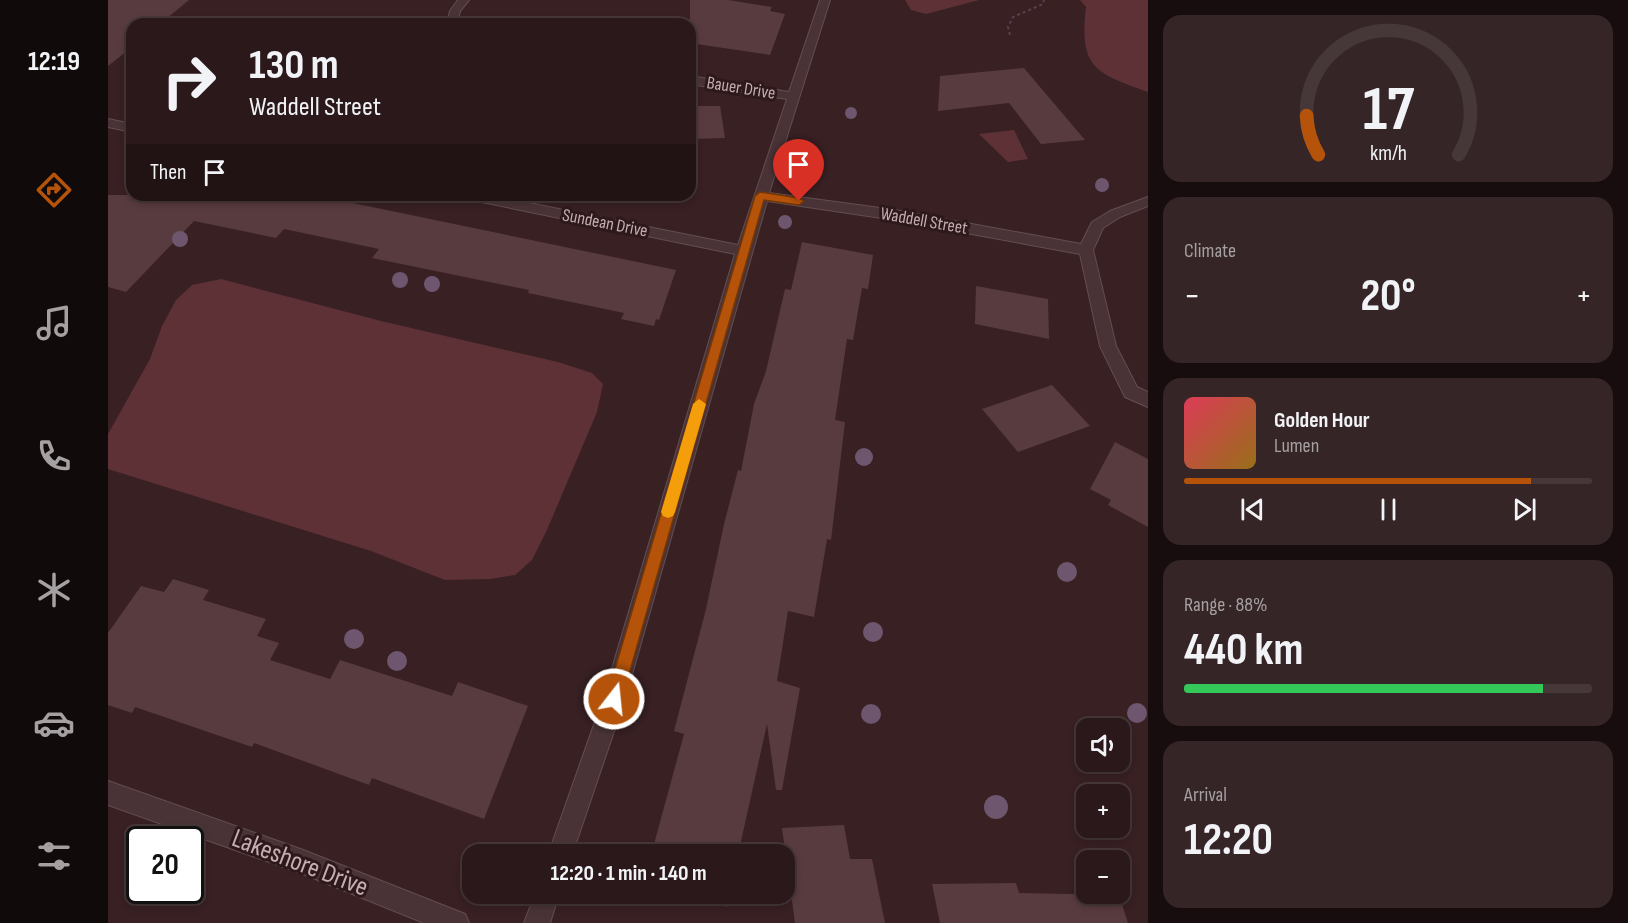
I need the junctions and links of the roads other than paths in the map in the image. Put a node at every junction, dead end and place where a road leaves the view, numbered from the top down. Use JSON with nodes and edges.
{"nodes":[{"id":1,"x":464,"y":0,"type":"edge"},
{"id":2,"x":825,"y":0,"type":"edge"},
{"id":3,"x":453,"y":18,"type":"edge"},
{"id":4,"x":696,"y":81,"type":"edge"},
{"id":5,"x":793,"y":96,"type":"junction"},
{"id":6,"x":108,"y":123,"type":"edge"},
{"id":7,"x":126,"y":127,"type":"edge"},
{"id":8,"x":760,"y":196,"type":"junction"},
{"id":9,"x":497,"y":201,"type":"edge"},
{"id":10,"x":1148,"y":201,"type":"edge"},
{"id":11,"x":1086,"y":250,"type":"junction"},
{"id":12,"x":743,"y":251,"type":"junction"},
{"id":13,"x":1148,"y":400,"type":"edge"},
{"id":14,"x":108,"y":793,"type":"edge"},
{"id":15,"x":564,"y":844,"type":"edge"},
{"id":16,"x":544,"y":904,"type":"edge"},
{"id":17,"x":456,"y":923,"type":"edge"},
{"id":18,"x":537,"y":923,"type":"edge"}],
"edges":[{"from":1,"to":3,"type":"lane"},
{"from":2,"to":5,"type":"lane"},
{"from":4,"to":5,"type":"lane","name":"Bauer Drive"},
{"from":5,"to":8,"type":"lane"},
{"from":6,"to":7,"type":"lane"},
{"from":8,"to":11,"type":"lane","name":"Waddell Street"},
{"from":8,"to":12,"type":"lane"},
{"from":9,"to":12,"type":"lane","name":"Sundean Drive"},
{"from":10,"to":11,"type":"lane"},
{"from":11,"to":13,"type":"lane"},
{"from":12,"to":15,"type":"lane"},
{"from":14,"to":17,"type":"lane","name":"Lakeshore Drive"},
{"from":16,"to":18,"type":"lane"}]}
